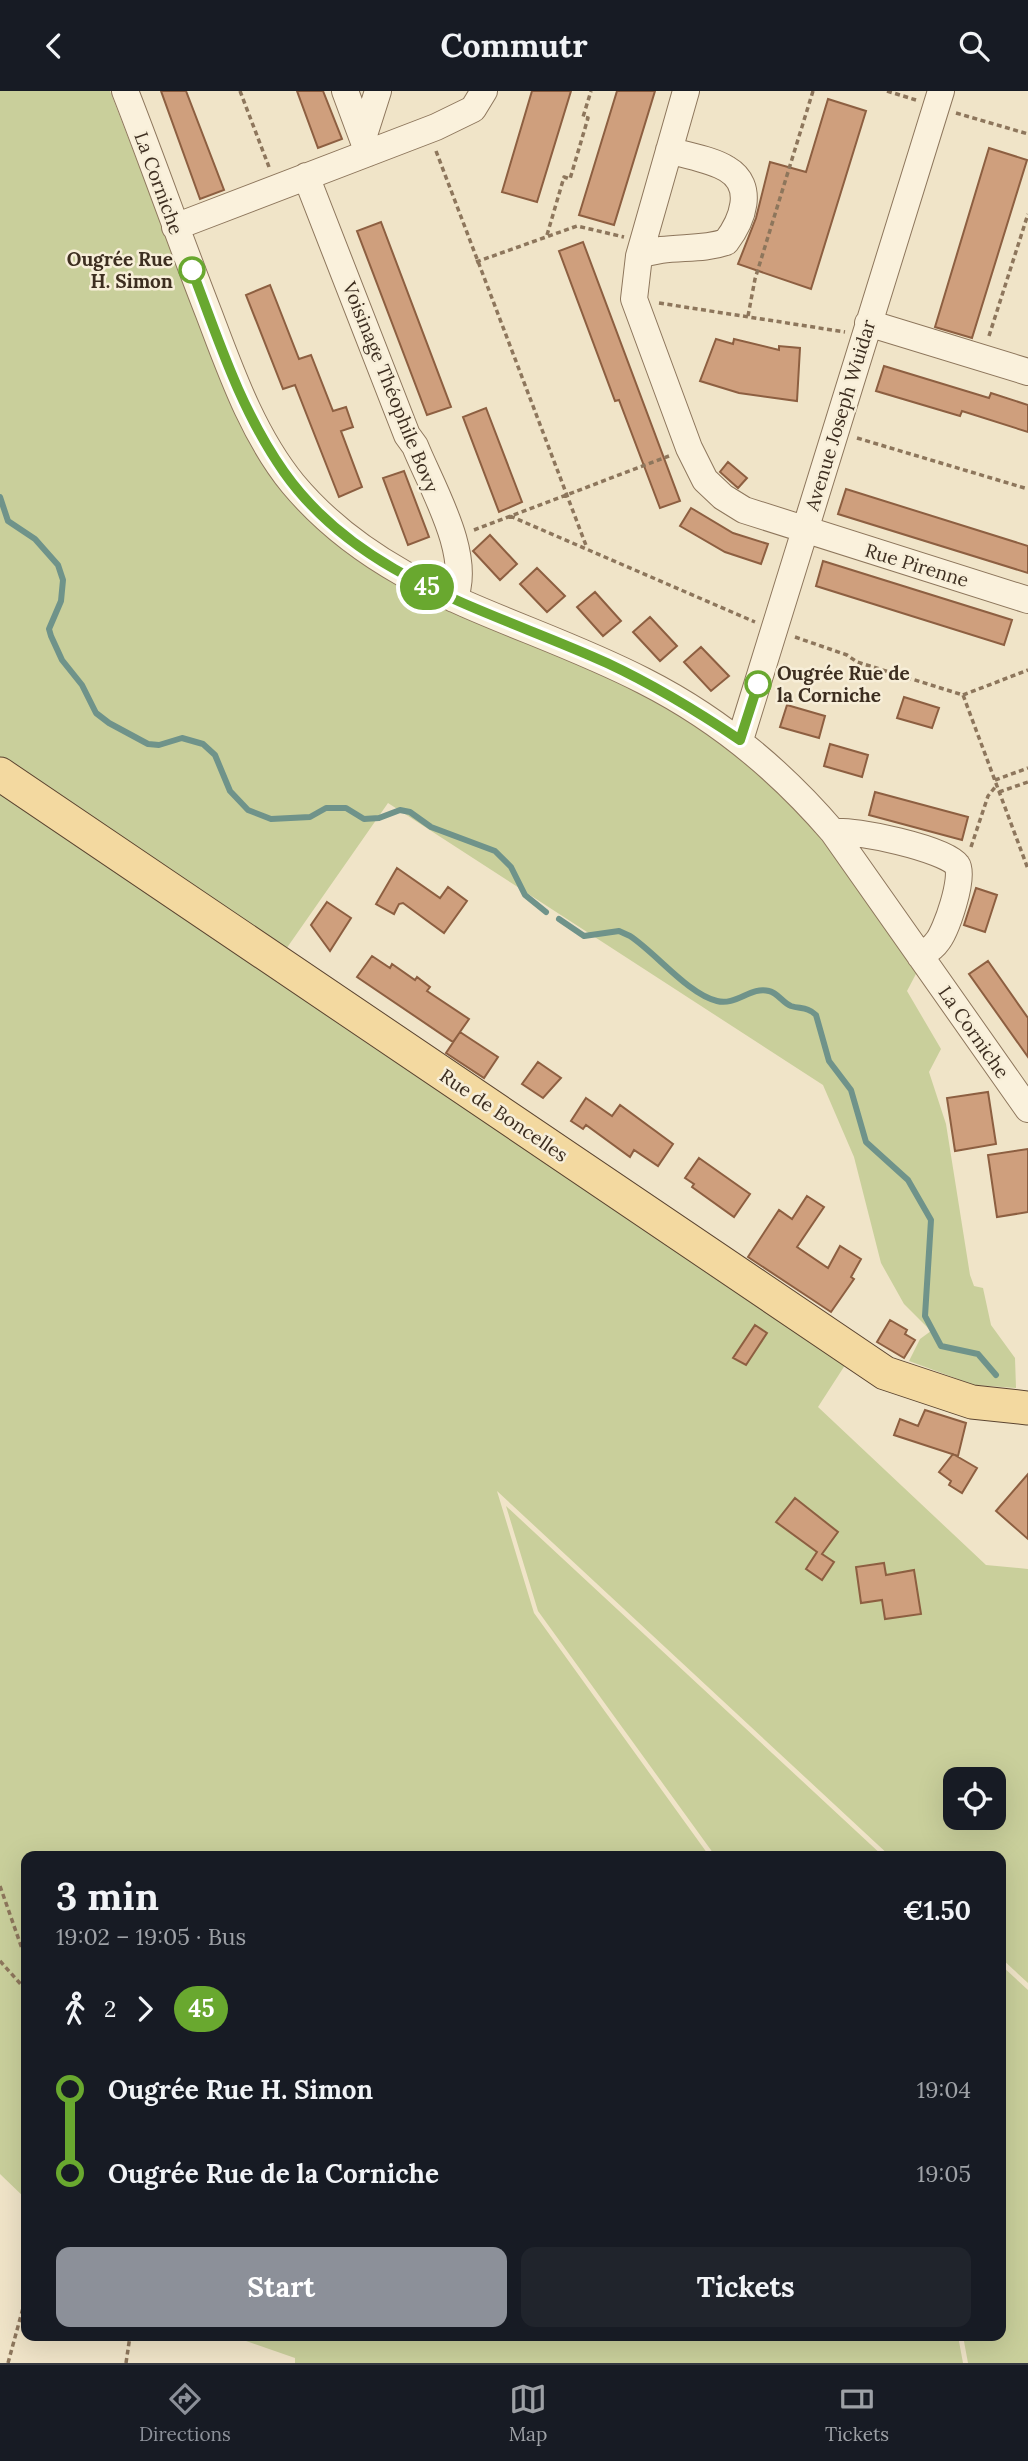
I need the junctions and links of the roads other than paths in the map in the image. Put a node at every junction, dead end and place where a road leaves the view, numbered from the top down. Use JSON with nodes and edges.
{"nodes":[{"id":1,"x":125,"y":91,"type":"edge"},
{"id":2,"x":345,"y":91,"type":"edge"},
{"id":3,"x":378,"y":91,"type":"edge"},
{"id":4,"x":484,"y":91,"type":"edge"},
{"id":5,"x":686,"y":91,"type":"edge"},
{"id":6,"x":938,"y":99,"type":"edge"},
{"id":7,"x":365,"y":146,"type":"junction"},
{"id":8,"x":669,"y":150,"type":"junction"},
{"id":9,"x":306,"y":176,"type":"junction"},
{"id":10,"x":175,"y":227,"type":"junction"},
{"id":11,"x":641,"y":249,"type":"junction"},
{"id":12,"x":867,"y":329,"type":"junction"},
{"id":13,"x":1028,"y":372,"type":"edge"},
{"id":14,"x":805,"y":530,"type":"junction"},
{"id":15,"x":454,"y":599,"type":"junction"},
{"id":16,"x":1028,"y":600,"type":"edge"},
{"id":17,"x":740,"y":740,"type":"junction"},
{"id":18,"x":0,"y":773,"type":"edge"},
{"id":19,"x":833,"y":832,"type":"junction"},
{"id":20,"x":920,"y":956,"type":"junction"},
{"id":21,"x":1028,"y":1108,"type":"edge"},
{"id":22,"x":1028,"y":1408,"type":"edge"}],
"edges":[{"from":1,"to":10,"type":"street","name":"La Corniche"},
{"from":2,"to":7,"type":"street"},
{"from":3,"to":7,"type":"street"},
{"from":4,"to":7,"type":"street"},
{"from":5,"to":8,"type":"street"},
{"from":6,"to":12,"type":"street","name":"Avenue Joseph Wuidar"},
{"from":7,"to":9,"type":"street"},
{"from":8,"to":11,"type":"street"},
{"from":8,"to":11,"type":"street"},
{"from":9,"to":10,"type":"street"},
{"from":9,"to":15,"type":"street","name":"Voisinage Théophile Bovy"},
{"from":10,"to":15,"type":"street","name":"La Corniche"},
{"from":11,"to":14,"type":"street","name":"Rue Pirenne"},
{"from":12,"to":13,"type":"street"},
{"from":12,"to":14,"type":"street","name":"Avenue Joseph Wuidar"},
{"from":14,"to":16,"type":"street","name":"Rue Pirenne"},
{"from":14,"to":17,"type":"street","name":"Avenue Joseph Wuidar"},
{"from":15,"to":17,"type":"street","name":"La Corniche"},
{"from":17,"to":19,"type":"street","name":"La Corniche"},
{"from":18,"to":22,"type":"main road","name":"Rue de Boncelles"},
{"from":19,"to":20,"type":"street","name":"La Corniche"},
{"from":19,"to":20,"type":"street"},
{"from":20,"to":21,"type":"street","name":"La Corniche"}]}
